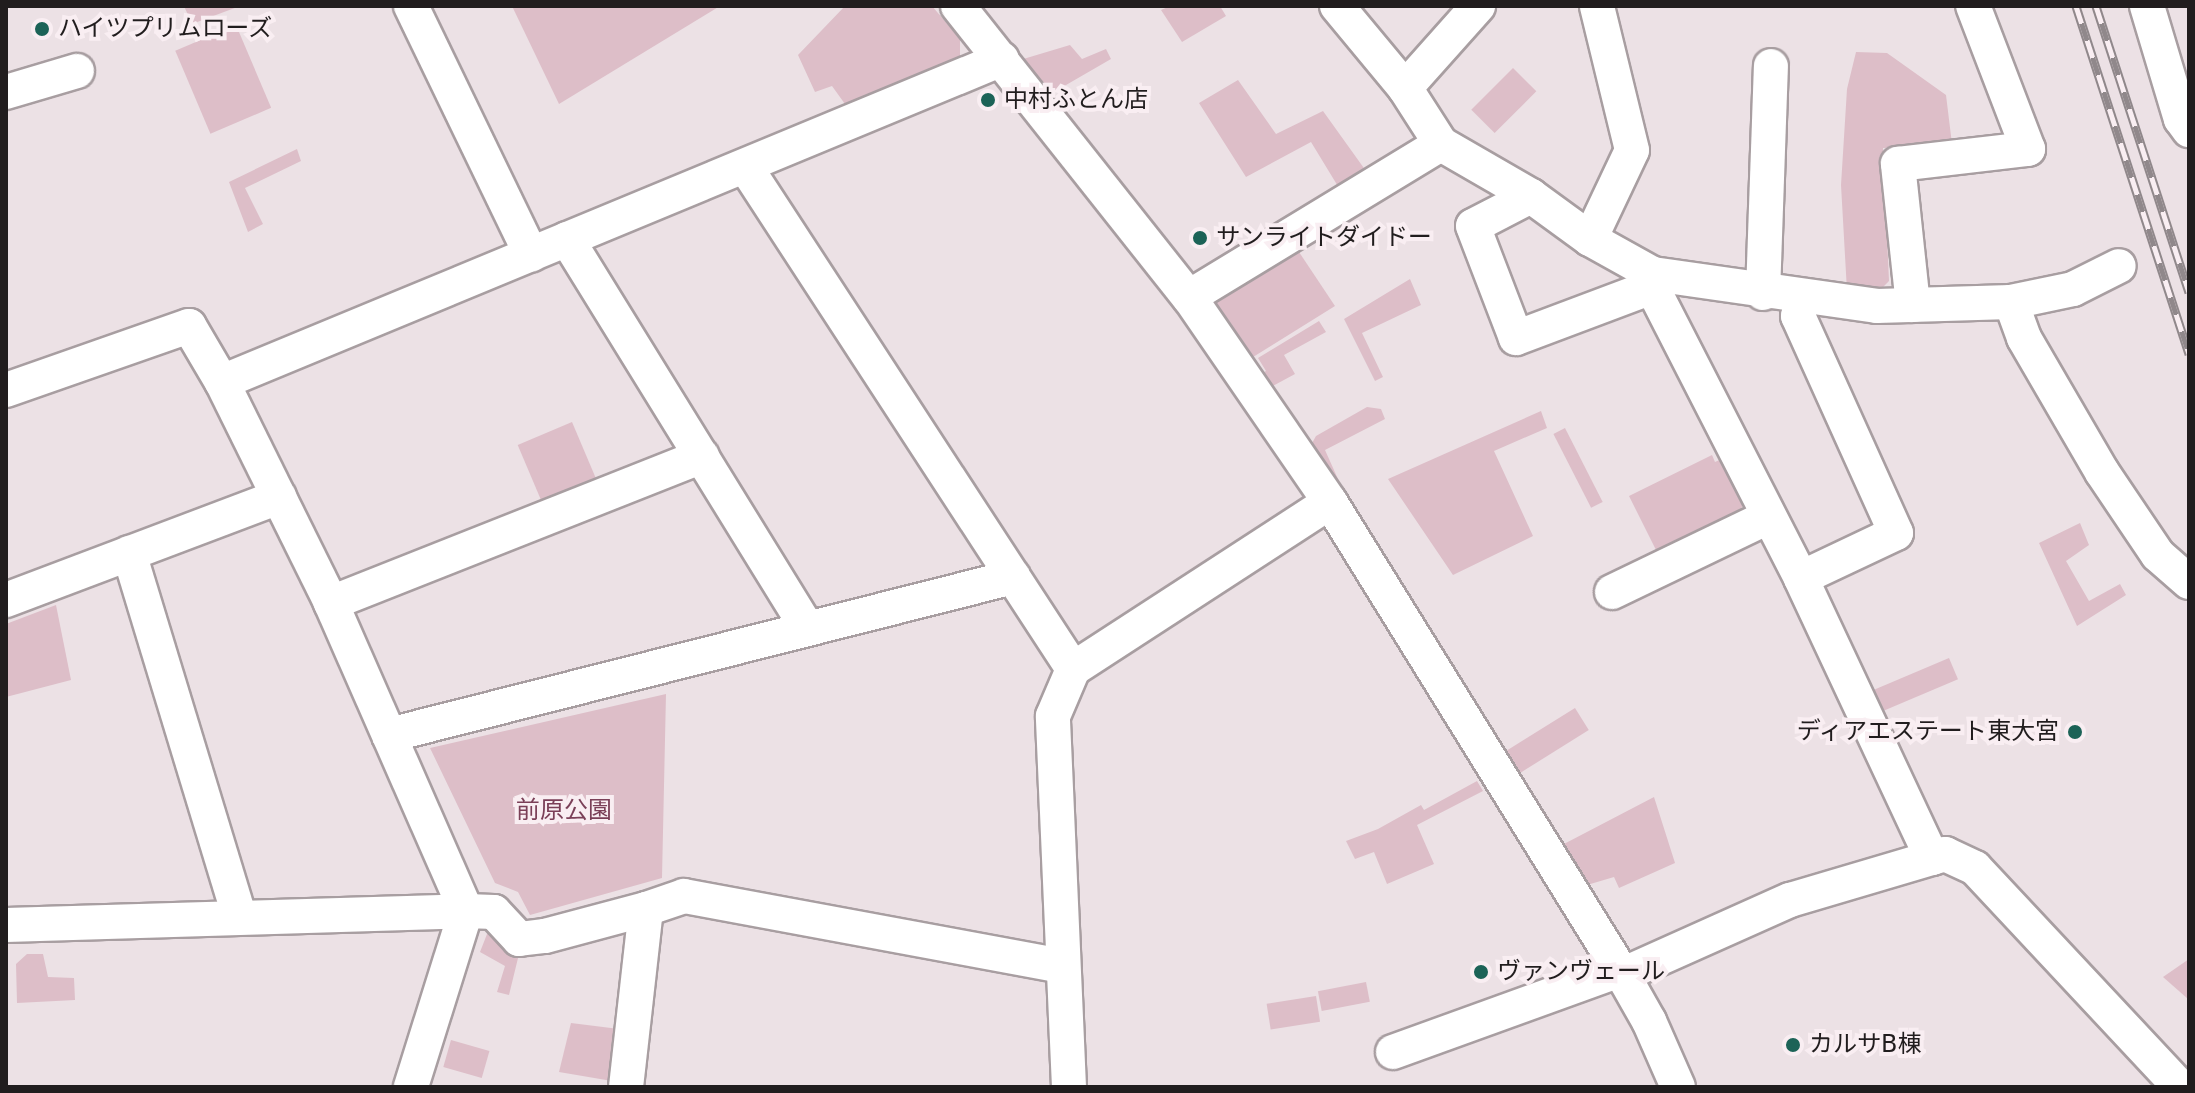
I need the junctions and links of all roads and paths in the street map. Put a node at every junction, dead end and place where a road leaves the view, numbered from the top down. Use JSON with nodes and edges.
{"nodes":[{"id":1,"x":411,"y":6,"type":"edge"},
{"id":2,"x":958,"y":6,"type":"edge"},
{"id":3,"x":1337,"y":6,"type":"edge"},
{"id":4,"x":1478,"y":6,"type":"edge"},
{"id":5,"x":1597,"y":6,"type":"edge"},
{"id":6,"x":1973,"y":6,"type":"edge"},
{"id":7,"x":2147,"y":6,"type":"edge"},
{"id":8,"x":1002,"y":59,"type":"junction"},
{"id":9,"x":1771,"y":66,"type":"dead end"},
{"id":10,"x":77,"y":71,"type":"dead end"},
{"id":11,"x":1405,"y":88,"type":"junction"},
{"id":12,"x":6,"y":92,"type":"edge"},
{"id":13,"x":2189,"y":130,"type":"edge"},
{"id":14,"x":1441,"y":144,"type":"junction"},
{"id":15,"x":745,"y":166,"type":"junction"},
{"id":16,"x":1531,"y":196,"type":"junction"},
{"id":17,"x":567,"y":239,"type":"junction"},
{"id":18,"x":1590,"y":239,"type":"junction"},
{"id":19,"x":531,"y":254,"type":"junction"},
{"id":20,"x":2119,"y":266,"type":"dead end"},
{"id":21,"x":1653,"y":280,"type":"junction"},
{"id":22,"x":1763,"y":293,"type":"junction"},
{"id":23,"x":1189,"y":297,"type":"junction"},
{"id":24,"x":1802,"y":298,"type":"junction"},
{"id":25,"x":2011,"y":302,"type":"junction"},
{"id":26,"x":1913,"y":305,"type":"junction"},
{"id":27,"x":222,"y":382,"type":"junction"},
{"id":28,"x":6,"y":390,"type":"edge"},
{"id":29,"x":702,"y":456,"type":"junction"},
{"id":30,"x":279,"y":497,"type":"junction"},
{"id":31,"x":1330,"y":502,"type":"junction"},
{"id":32,"x":1768,"y":517,"type":"junction"},
{"id":33,"x":129,"y":553,"type":"junction"},
{"id":34,"x":1013,"y":577,"type":"junction"},
{"id":35,"x":1801,"y":578,"type":"junction"},
{"id":36,"x":2189,"y":582,"type":"edge"},
{"id":37,"x":1612,"y":592,"type":"dead end"},
{"id":38,"x":6,"y":600,"type":"edge"},
{"id":39,"x":331,"y":603,"type":"junction"},
{"id":40,"x":807,"y":628,"type":"junction"},
{"id":41,"x":1073,"y":669,"type":"junction"},
{"id":42,"x":389,"y":735,"type":"junction"},
{"id":43,"x":1932,"y":858,"type":"junction"},
{"id":44,"x":646,"y":909,"type":"junction"},
{"id":45,"x":466,"y":911,"type":"junction"},
{"id":46,"x":239,"y":915,"type":"junction"},
{"id":47,"x":6,"y":925,"type":"edge"},
{"id":48,"x":1062,"y":966,"type":"junction"},
{"id":49,"x":1621,"y":972,"type":"junction"},
{"id":50,"x":1393,"y":1052,"type":"dead end"},
{"id":51,"x":411,"y":1087,"type":"edge"},
{"id":52,"x":626,"y":1087,"type":"edge"},
{"id":53,"x":1069,"y":1087,"type":"edge"},
{"id":54,"x":1678,"y":1087,"type":"edge"},
{"id":55,"x":2180,"y":1087,"type":"edge"}],
"edges":[{"from":1,"to":19,"type":"street"},
{"from":2,"to":8,"type":"street"},
{"from":3,"to":11,"type":"street"},
{"from":4,"to":11,"type":"street"},
{"from":5,"to":18,"type":"street"},
{"from":6,"to":26,"type":"street"},
{"from":7,"to":13,"type":"street"},
{"from":8,"to":15,"type":"street"},
{"from":8,"to":23,"type":"street"},
{"from":9,"to":22,"type":"street"},
{"from":10,"to":12,"type":"street"},
{"from":11,"to":14,"type":"street"},
{"from":14,"to":16,"type":"street"},
{"from":14,"to":23,"type":"street"},
{"from":15,"to":17,"type":"street"},
{"from":15,"to":34,"type":"street"},
{"from":16,"to":18,"type":"street"},
{"from":16,"to":21,"type":"street"},
{"from":17,"to":19,"type":"street"},
{"from":17,"to":29,"type":"street"},
{"from":18,"to":21,"type":"street"},
{"from":19,"to":27,"type":"street"},
{"from":20,"to":25,"type":"street"},
{"from":21,"to":22,"type":"street"},
{"from":21,"to":32,"type":"street"},
{"from":22,"to":24,"type":"street"},
{"from":23,"to":31,"type":"street"},
{"from":24,"to":26,"type":"street"},
{"from":24,"to":35,"type":"street"},
{"from":25,"to":26,"type":"street"},
{"from":25,"to":36,"type":"street"},
{"from":27,"to":28,"type":"street"},
{"from":27,"to":30,"type":"street"},
{"from":29,"to":39,"type":"street"},
{"from":29,"to":40,"type":"street"},
{"from":30,"to":33,"type":"street"},
{"from":30,"to":39,"type":"street"},
{"from":31,"to":41,"type":"street"},
{"from":31,"to":49,"type":"street"},
{"from":32,"to":35,"type":"street"},
{"from":32,"to":37,"type":"street"},
{"from":33,"to":38,"type":"street"},
{"from":33,"to":46,"type":"street"},
{"from":34,"to":40,"type":"street"},
{"from":34,"to":41,"type":"street"},
{"from":35,"to":43,"type":"street"},
{"from":39,"to":42,"type":"street"},
{"from":40,"to":42,"type":"street"},
{"from":41,"to":48,"type":"street"},
{"from":42,"to":45,"type":"street"},
{"from":43,"to":49,"type":"street"},
{"from":43,"to":55,"type":"street"},
{"from":44,"to":45,"type":"street"},
{"from":44,"to":48,"type":"street"},
{"from":44,"to":52,"type":"street"},
{"from":45,"to":46,"type":"street"},
{"from":45,"to":51,"type":"street"},
{"from":46,"to":47,"type":"street"},
{"from":48,"to":53,"type":"street"},
{"from":49,"to":50,"type":"street"},
{"from":49,"to":54,"type":"street"}]}
